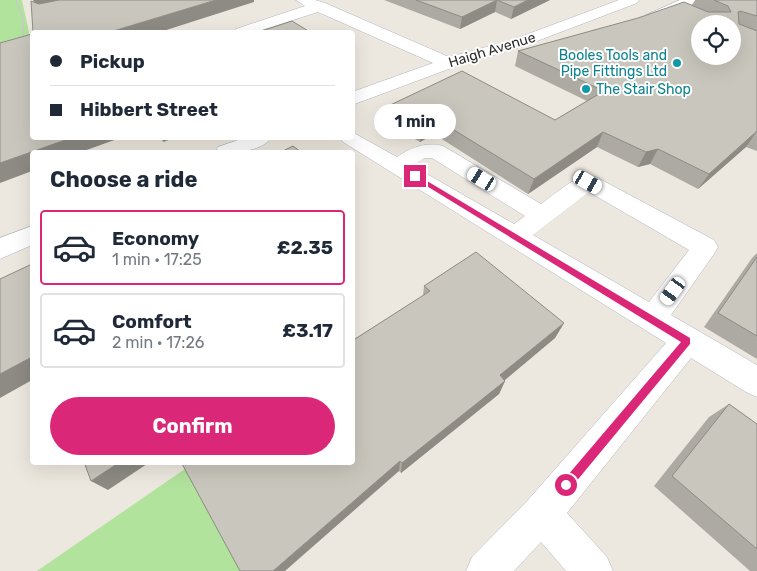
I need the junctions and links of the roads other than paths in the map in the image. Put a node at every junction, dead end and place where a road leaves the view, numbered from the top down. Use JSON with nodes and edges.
{"nodes":[{"id":1,"x":303,"y":0,"type":"edge"},
{"id":2,"x":632,"y":0,"type":"edge"},
{"id":3,"x":654,"y":0,"type":"edge"},
{"id":4,"x":320,"y":6,"type":"junction"},
{"id":5,"x":687,"y":8,"type":"edge"},
{"id":6,"x":636,"y":23,"type":"edge"},
{"id":7,"x":248,"y":30,"type":"edge"},
{"id":8,"x":537,"y":36,"type":"junction"},
{"id":9,"x":557,"y":47,"type":"edge"},
{"id":10,"x":448,"y":63,"type":"junction"},
{"id":11,"x":355,"y":98,"type":"edge"},
{"id":12,"x":256,"y":140,"type":"edge"},
{"id":13,"x":353,"y":140,"type":"edge"},
{"id":14,"x":231,"y":150,"type":"edge"},
{"id":15,"x":398,"y":166,"type":"junction"},
{"id":16,"x":542,"y":216,"type":"junction"},
{"id":17,"x":30,"y":236,"type":"edge"},
{"id":18,"x":515,"y":236,"type":"junction"},
{"id":19,"x":0,"y":249,"type":"edge"},
{"id":20,"x":652,"y":320,"type":"junction"},
{"id":21,"x":687,"y":341,"type":"junction"},
{"id":22,"x":757,"y":382,"type":"edge"},
{"id":23,"x":542,"y":514,"type":"junction"},
{"id":24,"x":486,"y":571,"type":"edge"},
{"id":25,"x":593,"y":571,"type":"edge"}],
"edges":[{"from":1,"to":4,"type":"street"},
{"from":2,"to":8,"type":"street","name":"Haigh Avenue"},
{"from":3,"to":5,"type":"street"},
{"from":4,"to":7,"type":"street"},
{"from":4,"to":10,"type":"street"},
{"from":5,"to":6,"type":"street"},
{"from":8,"to":9,"type":"street"},
{"from":8,"to":10,"type":"street","name":"Haigh Avenue"},
{"from":10,"to":11,"type":"street","name":"Haigh Avenue"},
{"from":12,"to":14,"type":"street"},
{"from":13,"to":15,"type":"street"},
{"from":15,"to":16,"type":"street"},
{"from":15,"to":18,"type":"street"},
{"from":16,"to":18,"type":"street"},
{"from":16,"to":20,"type":"street"},
{"from":17,"to":19,"type":"street"},
{"from":18,"to":20,"type":"street"},
{"from":20,"to":21,"type":"street"},
{"from":21,"to":22,"type":"street"},
{"from":21,"to":23,"type":"street"},
{"from":23,"to":24,"type":"street"},
{"from":23,"to":25,"type":"street"}]}
